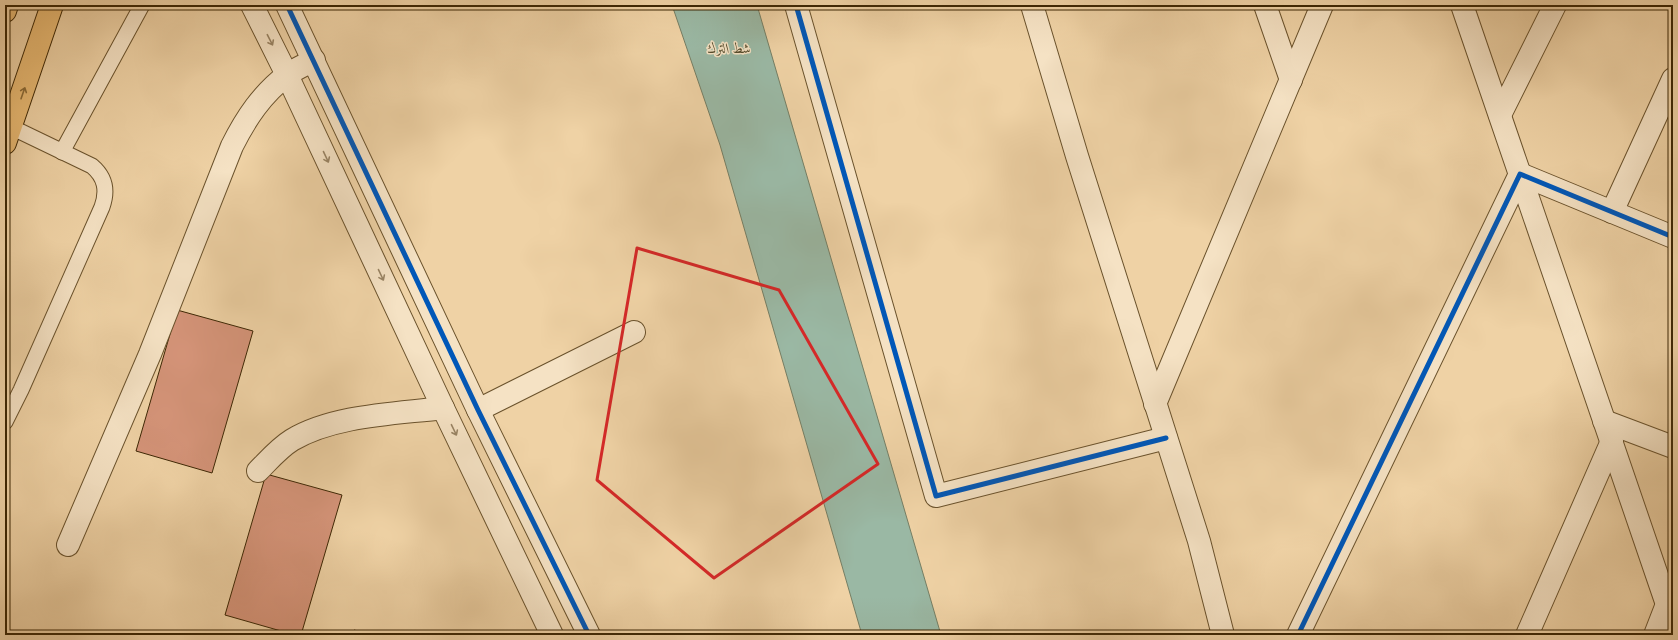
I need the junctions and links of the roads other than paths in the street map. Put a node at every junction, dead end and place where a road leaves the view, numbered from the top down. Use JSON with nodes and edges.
{"nodes":[{"id":1,"x":7,"y":5,"type":"edge"},
{"id":2,"x":52,"y":5,"type":"edge"},
{"id":3,"x":142,"y":5,"type":"edge"},
{"id":4,"x":252,"y":5,"type":"edge"},
{"id":5,"x":287,"y":5,"type":"edge"},
{"id":6,"x":796,"y":5,"type":"edge"},
{"id":7,"x":1032,"y":5,"type":"edge"},
{"id":8,"x":1265,"y":5,"type":"edge"},
{"id":9,"x":1322,"y":5,"type":"edge"},
{"id":10,"x":1462,"y":5,"type":"edge"},
{"id":11,"x":1555,"y":5,"type":"edge"},
{"id":12,"x":5,"y":11,"type":"edge"},
{"id":13,"x":314,"y":60,"type":"junction"},
{"id":14,"x":287,"y":75,"type":"junction"},
{"id":15,"x":1673,"y":79,"type":"edge"},
{"id":16,"x":1291,"y":80,"type":"junction"},
{"id":17,"x":1500,"y":115,"type":"junction"},
{"id":18,"x":8,"y":135,"type":"edge"},
{"id":19,"x":62,"y":152,"type":"junction"},
{"id":20,"x":1520,"y":174,"type":"junction"},
{"id":21,"x":1612,"y":212,"type":"junction"},
{"id":22,"x":1673,"y":237,"type":"edge"},
{"id":23,"x":634,"y":332,"type":"dead end"},
{"id":24,"x":1155,"y":404,"type":"junction"},
{"id":25,"x":443,"y":408,"type":"junction"},
{"id":26,"x":478,"y":410,"type":"junction"},
{"id":27,"x":1604,"y":421,"type":"junction"},
{"id":28,"x":5,"y":422,"type":"edge"},
{"id":29,"x":1166,"y":438,"type":"junction"},
{"id":30,"x":1612,"y":441,"type":"junction"},
{"id":31,"x":1673,"y":447,"type":"edge"},
{"id":32,"x":258,"y":471,"type":"dead end"},
{"id":33,"x":68,"y":545,"type":"dead end"},
{"id":34,"x":1670,"y":613,"type":"edge"},
{"id":35,"x":552,"y":635,"type":"edge"},
{"id":36,"x":589,"y":635,"type":"edge"},
{"id":37,"x":1223,"y":635,"type":"edge"},
{"id":38,"x":1298,"y":635,"type":"edge"},
{"id":39,"x":1527,"y":635,"type":"edge"},
{"id":40,"x":1655,"y":635,"type":"edge"}],
"edges":[{"from":1,"to":12,"type":"highway"},
{"from":18,"to":2,"type":"highway","one_way":true},
{"from":3,"to":19,"type":"lane"},
{"from":4,"to":14,"type":"street","one_way":true},
{"from":5,"to":13,"type":"street"},
{"from":6,"to":29,"type":"street"},
{"from":7,"to":24,"type":"street"},
{"from":8,"to":16,"type":"street"},
{"from":9,"to":16,"type":"street"},
{"from":10,"to":17,"type":"street"},
{"from":11,"to":17,"type":"street"},
{"from":13,"to":14,"type":"street"},
{"from":13,"to":26,"type":"street"},
{"from":14,"to":25,"type":"street","one_way":true},
{"from":14,"to":33,"type":"street"},
{"from":15,"to":21,"type":"street"},
{"from":16,"to":24,"type":"street"},
{"from":17,"to":20,"type":"street"},
{"from":18,"to":19,"type":"lane"},
{"from":19,"to":28,"type":"lane"},
{"from":20,"to":21,"type":"street"},
{"from":20,"to":27,"type":"street"},
{"from":20,"to":38,"type":"street"},
{"from":21,"to":22,"type":"street"},
{"from":23,"to":26,"type":"street"},
{"from":24,"to":29,"type":"street"},
{"from":25,"to":32,"type":"street"},
{"from":25,"to":35,"type":"street","one_way":true},
{"from":26,"to":36,"type":"street"},
{"from":27,"to":30,"type":"street"},
{"from":27,"to":31,"type":"street"},
{"from":29,"to":37,"type":"street"},
{"from":30,"to":34,"type":"street"},
{"from":30,"to":39,"type":"street"},
{"from":34,"to":40,"type":"street"}]}
